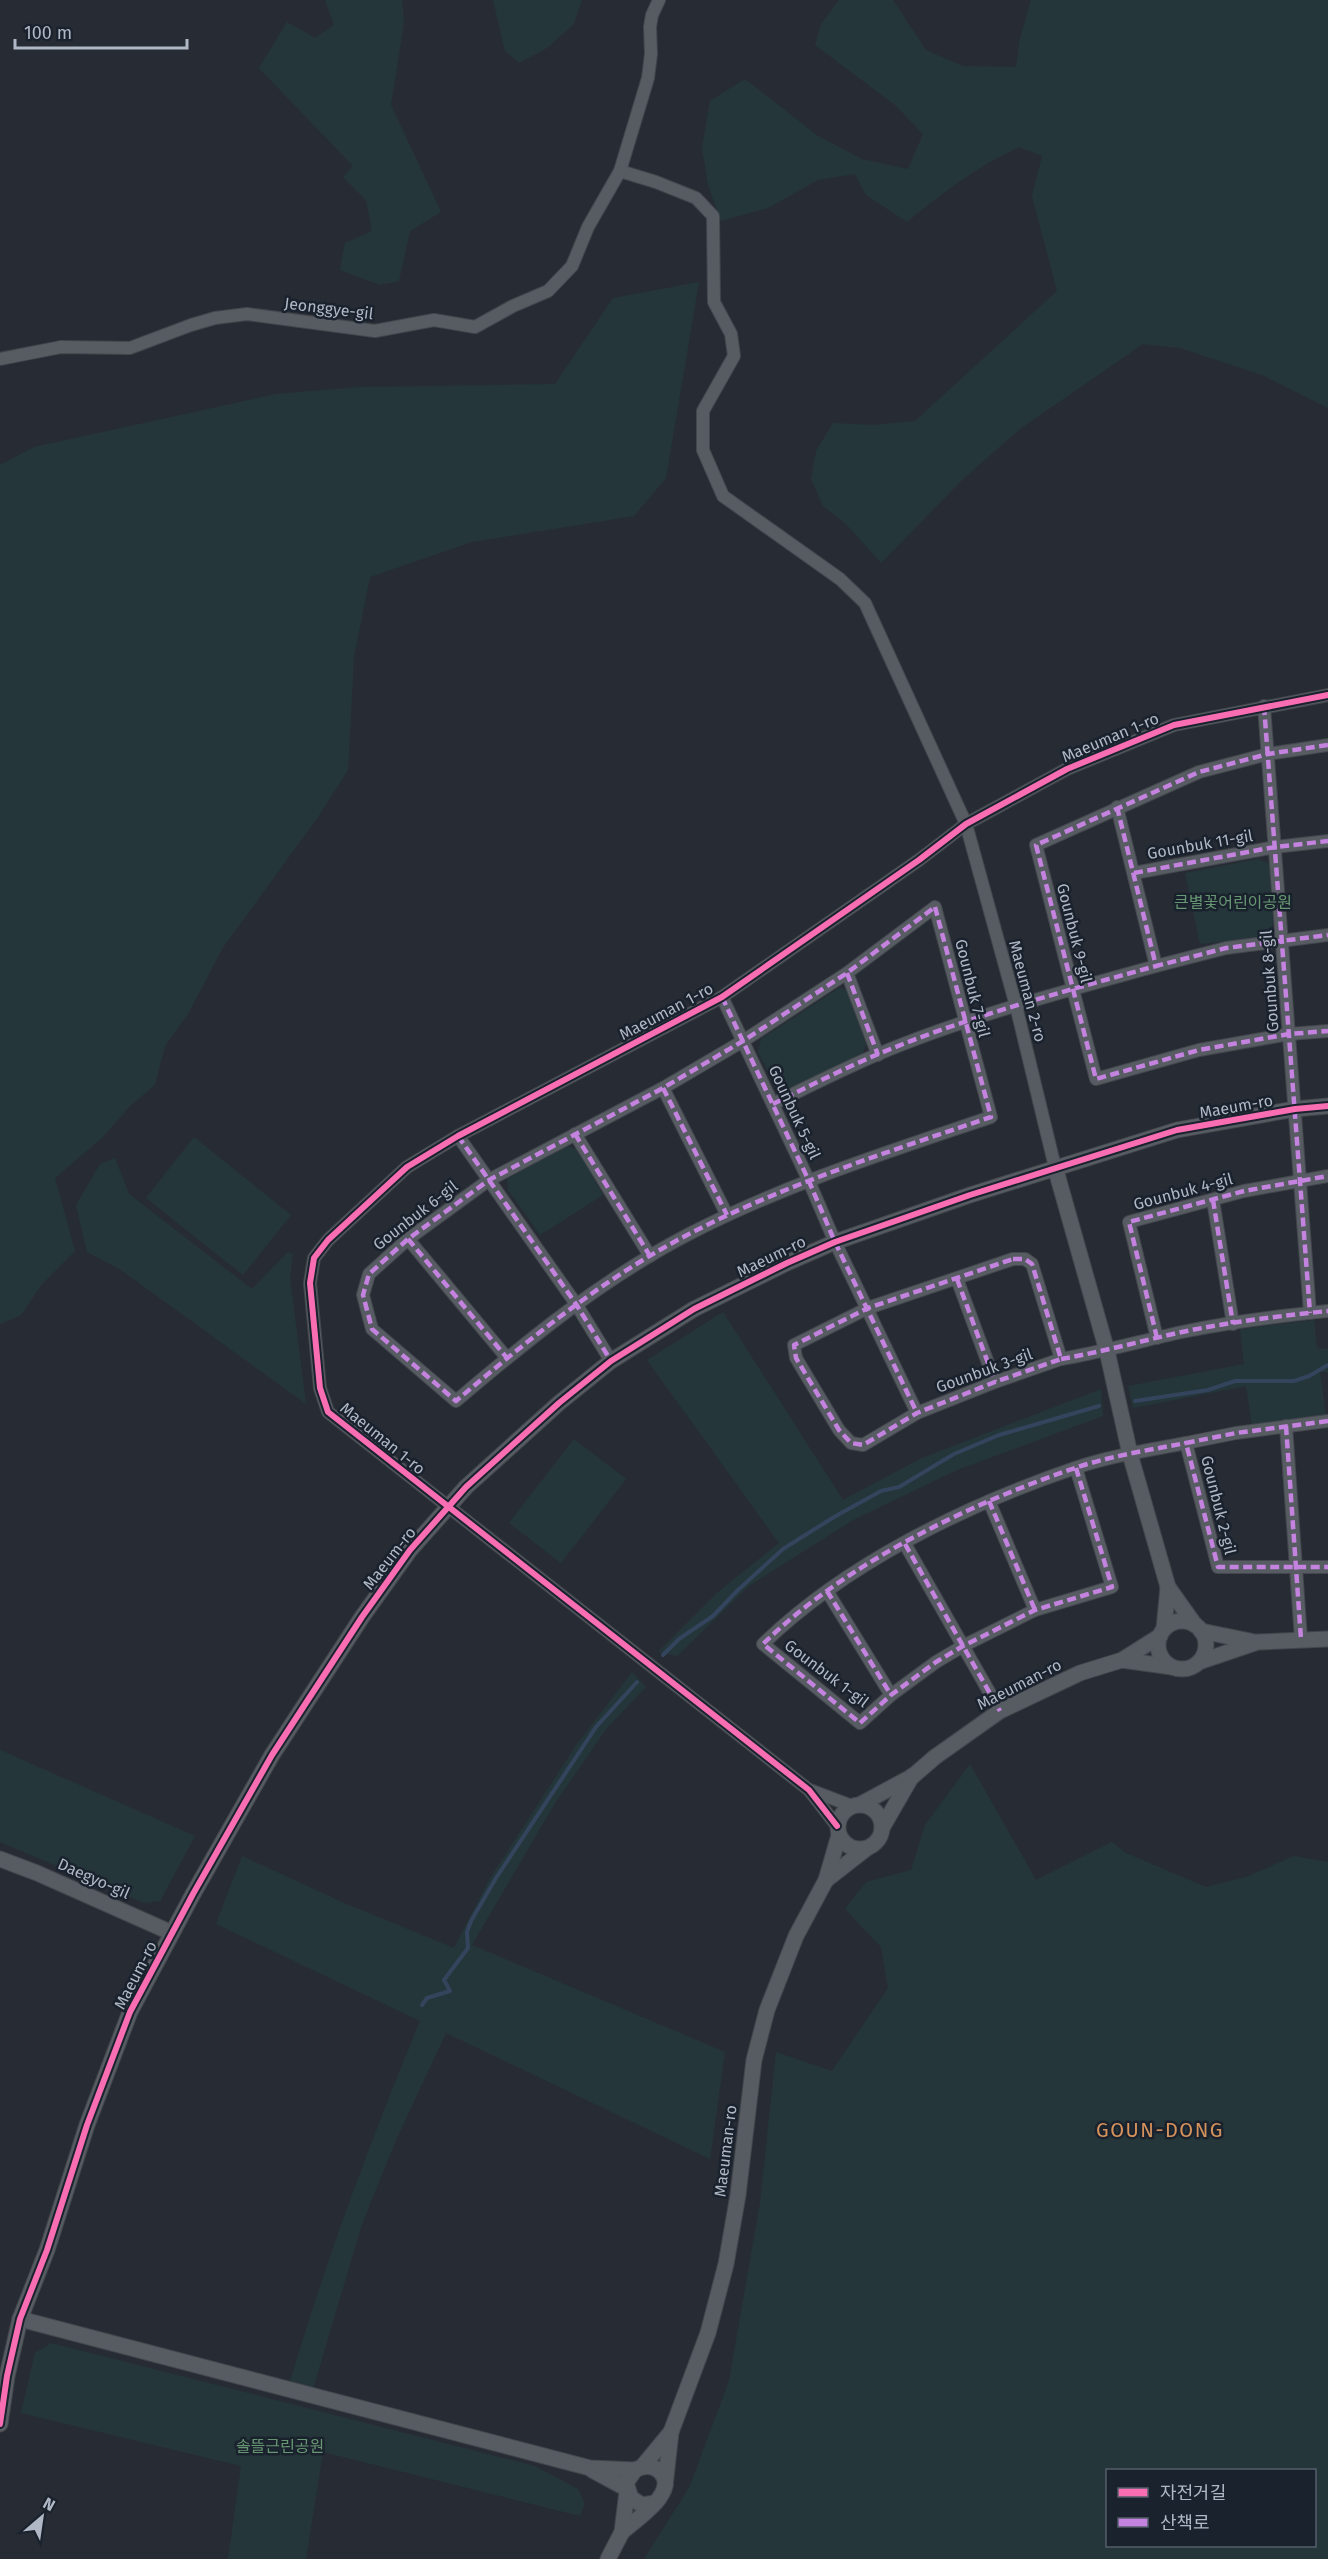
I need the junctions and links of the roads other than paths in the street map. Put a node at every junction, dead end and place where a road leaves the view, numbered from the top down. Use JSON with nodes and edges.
{"nodes":[{"id":1,"x":659,"y":0,"type":"edge"},
{"id":2,"x":620,"y":171,"type":"junction"},
{"id":3,"x":0,"y":359,"type":"edge"},
{"id":4,"x":1328,"y":694,"type":"edge"},
{"id":5,"x":1264,"y":706,"type":"junction"},
{"id":6,"x":1328,"y":745,"type":"edge"},
{"id":7,"x":1268,"y":754,"type":"junction"},
{"id":8,"x":1117,"y":807,"type":"junction"},
{"id":9,"x":966,"y":824,"type":"junction"},
{"id":10,"x":1328,"y":841,"type":"edge"},
{"id":11,"x":1275,"y":847,"type":"junction"},
{"id":12,"x":1134,"y":873,"type":"junction"},
{"id":13,"x":1328,"y":935,"type":"edge"},
{"id":14,"x":1282,"y":941,"type":"junction"},
{"id":15,"x":1156,"y":966,"type":"junction"},
{"id":16,"x":847,"y":973,"type":"junction"},
{"id":17,"x":1072,"y":989,"type":"junction"},
{"id":18,"x":722,"y":997,"type":"junction"},
{"id":19,"x":1016,"y":1006,"type":"junction"},
{"id":20,"x":965,"y":1023,"type":"junction"},
{"id":21,"x":1328,"y":1030,"type":"edge"},
{"id":22,"x":1289,"y":1034,"type":"junction"},
{"id":23,"x":743,"y":1041,"type":"junction"},
{"id":24,"x":878,"y":1055,"type":"junction"},
{"id":25,"x":663,"y":1088,"type":"junction"},
{"id":26,"x":773,"y":1104,"type":"junction"},
{"id":27,"x":1328,"y":1106,"type":"edge"},
{"id":28,"x":1295,"y":1109,"type":"junction"},
{"id":29,"x":575,"y":1134,"type":"junction"},
{"id":30,"x":458,"y":1136,"type":"junction"},
{"id":31,"x":1055,"y":1167,"type":"junction"},
{"id":32,"x":1328,"y":1176,"type":"edge"},
{"id":33,"x":808,"y":1179,"type":"junction"},
{"id":34,"x":489,"y":1180,"type":"junction"},
{"id":35,"x":1300,"y":1180,"type":"junction"},
{"id":36,"x":1213,"y":1200,"type":"junction"},
{"id":37,"x":727,"y":1215,"type":"junction"},
{"id":38,"x":408,"y":1239,"type":"junction"},
{"id":39,"x":835,"y":1242,"type":"junction"},
{"id":40,"x":650,"y":1256,"type":"junction"},
{"id":41,"x":957,"y":1279,"type":"junction"},
{"id":42,"x":576,"y":1304,"type":"junction"},
{"id":43,"x":868,"y":1308,"type":"junction"},
{"id":44,"x":1328,"y":1311,"type":"edge"},
{"id":45,"x":1310,"y":1313,"type":"junction"},
{"id":46,"x":1233,"y":1324,"type":"junction"},
{"id":47,"x":1157,"y":1338,"type":"junction"},
{"id":48,"x":1107,"y":1351,"type":"junction"},
{"id":49,"x":507,"y":1358,"type":"junction"},
{"id":50,"x":1061,"y":1359,"type":"junction"},
{"id":51,"x":611,"y":1361,"type":"junction"},
{"id":52,"x":995,"y":1382,"type":"junction"},
{"id":53,"x":917,"y":1413,"type":"junction"},
{"id":54,"x":1328,"y":1421,"type":"edge"},
{"id":55,"x":1286,"y":1426,"type":"junction"},
{"id":56,"x":1186,"y":1443,"type":"junction"},
{"id":57,"x":1130,"y":1454,"type":"junction"},
{"id":58,"x":1076,"y":1468,"type":"junction"},
{"id":59,"x":989,"y":1501,"type":"junction"},
{"id":60,"x":448,"y":1507,"type":"junction"},
{"id":61,"x":905,"y":1544,"type":"junction"},
{"id":62,"x":1298,"y":1567,"type":"junction"},
{"id":63,"x":1328,"y":1567,"type":"edge"},
{"id":64,"x":1168,"y":1587,"type":"junction"},
{"id":65,"x":827,"y":1590,"type":"junction"},
{"id":66,"x":1035,"y":1610,"type":"junction"},
{"id":67,"x":1198,"y":1628,"type":"junction"},
{"id":68,"x":1162,"y":1632,"type":"junction"},
{"id":69,"x":1301,"y":1639,"type":"junction"},
{"id":70,"x":1328,"y":1639,"type":"edge"},
{"id":71,"x":1258,"y":1642,"type":"junction"},
{"id":72,"x":963,"y":1646,"type":"junction"},
{"id":73,"x":1122,"y":1660,"type":"junction"},
{"id":74,"x":1199,"y":1662,"type":"junction"},
{"id":75,"x":1173,"y":1667,"type":"junction"},
{"id":76,"x":891,"y":1695,"type":"junction"},
{"id":77,"x":1000,"y":1711,"type":"junction"},
{"id":78,"x":913,"y":1776,"type":"junction"},
{"id":79,"x":809,"y":1790,"type":"junction"},
{"id":80,"x":856,"y":1805,"type":"junction"},
{"id":81,"x":882,"y":1828,"type":"junction"},
{"id":82,"x":838,"y":1830,"type":"junction"},
{"id":83,"x":867,"y":1848,"type":"junction"},
{"id":84,"x":0,"y":1859,"type":"edge"},
{"id":85,"x":826,"y":1880,"type":"junction"},
{"id":86,"x":172,"y":1933,"type":"junction"},
{"id":87,"x":20,"y":2319,"type":"junction"},
{"id":88,"x":0,"y":2424,"type":"edge"},
{"id":89,"x":671,"y":2432,"type":"junction"},
{"id":90,"x":590,"y":2468,"type":"junction"},
{"id":91,"x":638,"y":2468,"type":"junction"},
{"id":92,"x":665,"y":2486,"type":"junction"},
{"id":93,"x":627,"y":2490,"type":"junction"},
{"id":94,"x":655,"y":2503,"type":"junction"},
{"id":95,"x":622,"y":2532,"type":"junction"},
{"id":96,"x":608,"y":2559,"type":"edge"}],
"edges":[{"from":1,"to":2,"type":"street","name":"Jeonggye-gil"},
{"from":2,"to":3,"type":"street","name":"Jeonggye-gil"},
{"from":2,"to":9,"type":"street","name":"Maeuman 2-ro"},
{"from":4,"to":5,"type":"street","name":"Maeuman 1-ro"},
{"from":5,"to":7,"type":"street","name":"Gounbuk 8-gil"},
{"from":5,"to":9,"type":"street","name":"Maeuman 1-ro"},
{"from":6,"to":7,"type":"street","name":"Gounbuk 9-gil"},
{"from":7,"to":8,"type":"street","name":"Gounbuk 9-gil"},
{"from":7,"to":11,"type":"street","name":"Gounbuk 8-gil"},
{"from":8,"to":12,"type":"street"},
{"from":8,"to":17,"type":"street","name":"Gounbuk 9-gil"},
{"from":9,"to":18,"type":"street","name":"Maeuman 1-ro"},
{"from":9,"to":19,"type":"street","name":"Maeuman 2-ro"},
{"from":10,"to":11,"type":"street","name":"Gounbuk 11-gil"},
{"from":11,"to":12,"type":"street","name":"Gounbuk 11-gil"},
{"from":11,"to":14,"type":"street","name":"Gounbuk 8-gil"},
{"from":12,"to":15,"type":"street","name":"Gounbuk 11-gil"},
{"from":13,"to":14,"type":"street"},
{"from":14,"to":15,"type":"street"},
{"from":14,"to":22,"type":"street","name":"Gounbuk 8-gil"},
{"from":15,"to":17,"type":"street"},
{"from":16,"to":20,"type":"street","name":"Gounbuk 7-gil"},
{"from":16,"to":23,"type":"street","name":"Gounbuk 7-gil"},
{"from":16,"to":24,"type":"street"},
{"from":17,"to":19,"type":"street"},
{"from":17,"to":22,"type":"street","name":"Gounbuk 9-gil"},
{"from":18,"to":23,"type":"street","name":"Gounbuk 5-gil"},
{"from":18,"to":30,"type":"street","name":"Maeuman 1-ro"},
{"from":19,"to":20,"type":"street"},
{"from":19,"to":31,"type":"street","name":"Maeuman 2-ro"},
{"from":20,"to":24,"type":"street"},
{"from":20,"to":33,"type":"street","name":"Gounbuk 7-gil"},
{"from":21,"to":22,"type":"street"},
{"from":22,"to":28,"type":"street","name":"Gounbuk 8-gil"},
{"from":23,"to":25,"type":"street","name":"Gounbuk 6-gil"},
{"from":23,"to":26,"type":"street","name":"Gounbuk 5-gil"},
{"from":24,"to":26,"type":"street"},
{"from":25,"to":29,"type":"street","name":"Gounbuk 6-gil"},
{"from":25,"to":37,"type":"street"},
{"from":26,"to":33,"type":"street","name":"Gounbuk 5-gil"},
{"from":27,"to":28,"type":"street","name":"Maeum-ro"},
{"from":28,"to":31,"type":"street","name":"Maeum-ro"},
{"from":28,"to":35,"type":"street","name":"Gounbuk 8-gil"},
{"from":29,"to":34,"type":"street","name":"Gounbuk 6-gil"},
{"from":29,"to":40,"type":"street"},
{"from":30,"to":34,"type":"street"},
{"from":30,"to":60,"type":"street","name":"Maeuman 1-ro"},
{"from":31,"to":39,"type":"street","name":"Maeum-ro"},
{"from":31,"to":48,"type":"street"},
{"from":32,"to":35,"type":"street","name":"Gounbuk 4-gil"},
{"from":33,"to":37,"type":"street","name":"Gounbuk 6-gil"},
{"from":33,"to":39,"type":"street","name":"Gounbuk 5-gil"},
{"from":34,"to":38,"type":"street","name":"Gounbuk 6-gil"},
{"from":34,"to":42,"type":"street"},
{"from":35,"to":36,"type":"street","name":"Gounbuk 4-gil"},
{"from":35,"to":45,"type":"street","name":"Gounbuk 8-gil"},
{"from":36,"to":46,"type":"street"},
{"from":36,"to":47,"type":"street","name":"Gounbuk 4-gil"},
{"from":37,"to":40,"type":"street","name":"Gounbuk 6-gil"},
{"from":38,"to":49,"type":"street"},
{"from":38,"to":49,"type":"street","name":"Gounbuk 6-gil"},
{"from":39,"to":43,"type":"street","name":"Gounbuk 5-gil"},
{"from":39,"to":51,"type":"street","name":"Maeum-ro"},
{"from":40,"to":42,"type":"street","name":"Gounbuk 6-gil"},
{"from":41,"to":43,"type":"street","name":"Gounbuk 3-gil"},
{"from":41,"to":50,"type":"street","name":"Gounbuk 3-gil"},
{"from":41,"to":52,"type":"street"},
{"from":42,"to":49,"type":"street","name":"Gounbuk 6-gil"},
{"from":42,"to":51,"type":"street"},
{"from":43,"to":53,"type":"street","name":"Gounbuk 5-gil"},
{"from":43,"to":53,"type":"street","name":"Gounbuk 3-gil"},
{"from":44,"to":45,"type":"street"},
{"from":45,"to":46,"type":"street"},
{"from":46,"to":47,"type":"street"},
{"from":47,"to":48,"type":"street"},
{"from":48,"to":50,"type":"street"},
{"from":48,"to":57,"type":"street"},
{"from":50,"to":52,"type":"street","name":"Gounbuk 3-gil"},
{"from":51,"to":60,"type":"street","name":"Maeum-ro"},
{"from":52,"to":53,"type":"street","name":"Gounbuk 3-gil"},
{"from":54,"to":55,"type":"street","name":"Gounbuk 2-gil"},
{"from":55,"to":56,"type":"street","name":"Gounbuk 2-gil"},
{"from":55,"to":62,"type":"street"},
{"from":56,"to":57,"type":"street","name":"Gounbuk 2-gil"},
{"from":56,"to":62,"type":"street","name":"Gounbuk 2-gil"},
{"from":57,"to":58,"type":"street","name":"Gounbuk 1-gil"},
{"from":57,"to":64,"type":"street"},
{"from":58,"to":59,"type":"street","name":"Gounbuk 1-gil"},
{"from":58,"to":66,"type":"street","name":"Gounbuk 1-gil"},
{"from":59,"to":61,"type":"street","name":"Gounbuk 1-gil"},
{"from":59,"to":66,"type":"street"},
{"from":60,"to":79,"type":"street","name":"Maeuman 1-ro"},
{"from":60,"to":86,"type":"street","name":"Maeum-ro"},
{"from":61,"to":65,"type":"street","name":"Gounbuk 1-gil"},
{"from":61,"to":72,"type":"street"},
{"from":62,"to":63,"type":"street","name":"Gounbuk 2-gil"},
{"from":62,"to":69,"type":"street"},
{"from":64,"to":67,"type":"street"},
{"from":64,"to":68,"type":"street"},
{"from":65,"to":76,"type":"street"},
{"from":65,"to":76,"type":"street","name":"Gounbuk 1-gil"},
{"from":66,"to":72,"type":"street","name":"Gounbuk 1-gil"},
{"from":67,"to":68,"type":"street"},
{"from":67,"to":71,"type":"street"},
{"from":67,"to":74,"type":"street"},
{"from":68,"to":73,"type":"street"},
{"from":68,"to":75,"type":"street"},
{"from":69,"to":70,"type":"street"},
{"from":69,"to":71,"type":"street"},
{"from":71,"to":74,"type":"street"},
{"from":72,"to":76,"type":"street","name":"Gounbuk 1-gil"},
{"from":72,"to":77,"type":"street"},
{"from":73,"to":75,"type":"street"},
{"from":73,"to":77,"type":"street","name":"Maeuman-ro"},
{"from":74,"to":75,"type":"street"},
{"from":77,"to":78,"type":"street","name":"Maeuman-ro"},
{"from":78,"to":80,"type":"street"},
{"from":78,"to":81,"type":"street"},
{"from":79,"to":80,"type":"street"},
{"from":79,"to":82,"type":"street"},
{"from":80,"to":81,"type":"street"},
{"from":80,"to":82,"type":"street"},
{"from":81,"to":83,"type":"street"},
{"from":82,"to":83,"type":"street"},
{"from":82,"to":85,"type":"street"},
{"from":83,"to":85,"type":"street"},
{"from":84,"to":86,"type":"street","name":"Daegyo-gil"},
{"from":85,"to":89,"type":"street","name":"Maeuman-ro"},
{"from":86,"to":87,"type":"street","name":"Maeum-ro"},
{"from":87,"to":88,"type":"street","name":"Maeum-ro"},
{"from":87,"to":90,"type":"street"},
{"from":89,"to":91,"type":"street"},
{"from":89,"to":92,"type":"street"},
{"from":90,"to":91,"type":"street"},
{"from":90,"to":93,"type":"street"},
{"from":91,"to":92,"type":"street"},
{"from":91,"to":93,"type":"street"},
{"from":92,"to":94,"type":"street"},
{"from":93,"to":94,"type":"street"},
{"from":93,"to":95,"type":"street"},
{"from":94,"to":95,"type":"street"},
{"from":95,"to":96,"type":"street"}]}
